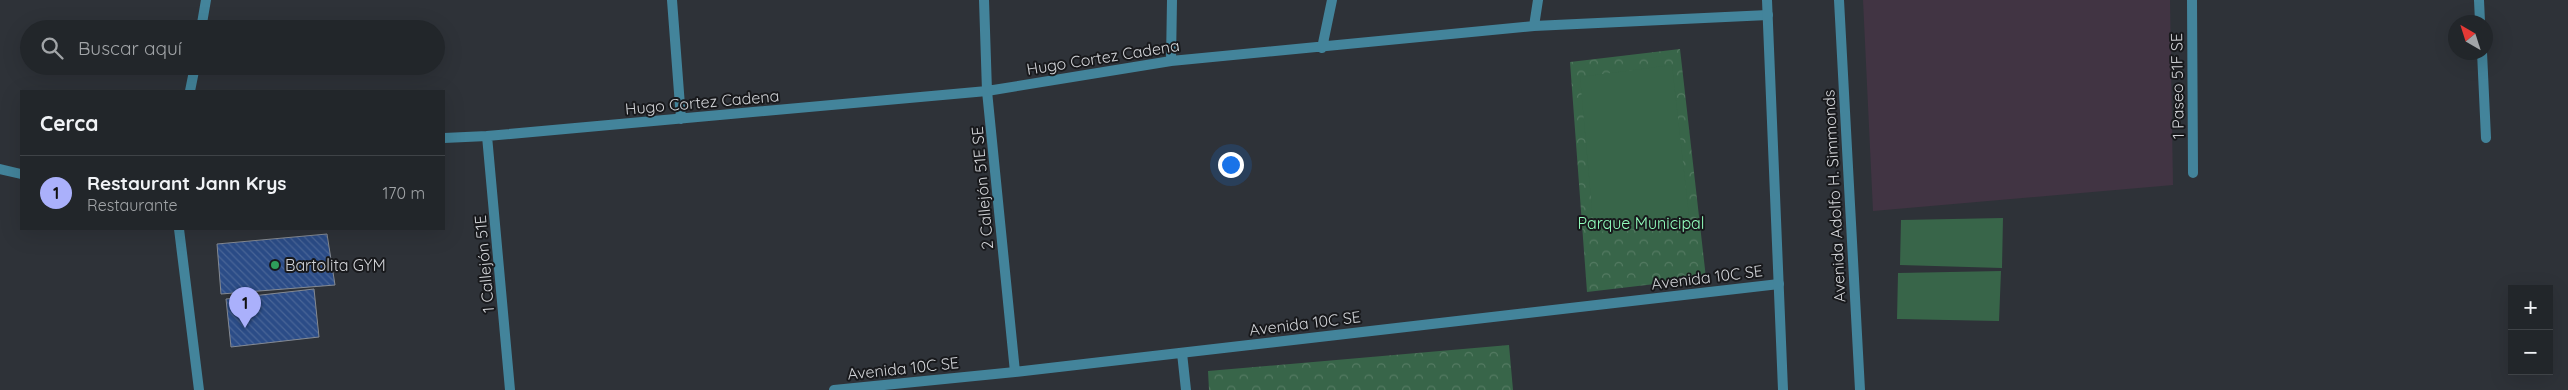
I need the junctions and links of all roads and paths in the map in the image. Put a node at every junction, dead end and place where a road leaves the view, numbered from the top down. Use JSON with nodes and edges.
{"nodes":[{"id":1,"x":206,"y":0,"type":"edge"},
{"id":2,"x":672,"y":0,"type":"edge"},
{"id":3,"x":984,"y":0,"type":"edge"},
{"id":4,"x":1172,"y":0,"type":"edge"},
{"id":5,"x":1332,"y":0,"type":"edge"},
{"id":6,"x":1538,"y":0,"type":"edge"},
{"id":7,"x":1767,"y":0,"type":"edge"},
{"id":8,"x":1839,"y":0,"type":"edge"},
{"id":9,"x":2192,"y":0,"type":"edge"},
{"id":10,"x":2479,"y":0,"type":"edge"},
{"id":11,"x":1768,"y":15,"type":"junction"},
{"id":12,"x":2480,"y":15,"type":"edge"},
{"id":13,"x":203,"y":20,"type":"edge"},
{"id":14,"x":1534,"y":26,"type":"junction"},
{"id":15,"x":1322,"y":48,"type":"junction"},
{"id":16,"x":2482,"y":60,"type":"edge"},
{"id":17,"x":1171,"y":61,"type":"junction"},
{"id":18,"x":193,"y":75,"type":"edge"},
{"id":19,"x":190,"y":90,"type":"edge"},
{"id":20,"x":988,"y":91,"type":"junction"},
{"id":21,"x":681,"y":119,"type":"junction"},
{"id":22,"x":487,"y":136,"type":"junction"},
{"id":23,"x":445,"y":138,"type":"edge"},
{"id":24,"x":2486,"y":138,"type":"dead end"},
{"id":25,"x":0,"y":169,"type":"edge"},
{"id":26,"x":2193,"y":172,"type":"dead end"},
{"id":27,"x":20,"y":174,"type":"edge"},
{"id":28,"x":178,"y":230,"type":"edge"},
{"id":29,"x":1779,"y":284,"type":"junction"},
{"id":30,"x":1182,"y":353,"type":"junction"},
{"id":31,"x":1014,"y":372,"type":"junction"},
{"id":32,"x":895,"y":387,"type":"edge"},
{"id":33,"x":199,"y":390,"type":"edge"},
{"id":34,"x":510,"y":390,"type":"edge"},
{"id":35,"x":834,"y":390,"type":"edge"},
{"id":36,"x":1186,"y":390,"type":"edge"},
{"id":37,"x":1783,"y":390,"type":"edge"},
{"id":38,"x":1860,"y":390,"type":"edge"}],
"edges":[{"from":1,"to":13,"type":"street"},
{"from":2,"to":21,"type":"street"},
{"from":3,"to":20,"type":"street","name":"2 Callejón 51E SE"},
{"from":4,"to":17,"type":"street"},
{"from":5,"to":15,"type":"street"},
{"from":6,"to":14,"type":"street"},
{"from":7,"to":11,"type":"street"},
{"from":8,"to":38,"type":"street","name":"Avenida Adolfo H. Simmonds"},
{"from":9,"to":26,"type":"street","name":"1 Paseo 51F SE"},
{"from":10,"to":12,"type":"street"},
{"from":11,"to":14,"type":"street","name":"Hugo Cortez Cadena"},
{"from":11,"to":29,"type":"street"},
{"from":14,"to":15,"type":"street","name":"Hugo Cortez Cadena"},
{"from":15,"to":17,"type":"street","name":"Hugo Cortez Cadena"},
{"from":16,"to":24,"type":"street"},
{"from":17,"to":20,"type":"street","name":"Hugo Cortez Cadena"},
{"from":18,"to":19,"type":"street"},
{"from":20,"to":21,"type":"street","name":"Hugo Cortez Cadena"},
{"from":20,"to":31,"type":"street","name":"2 Callejón 51E SE"},
{"from":21,"to":22,"type":"street","name":"Hugo Cortez Cadena"},
{"from":22,"to":23,"type":"street","name":"Hugo Cortez Cadena"},
{"from":22,"to":34,"type":"street","name":"1 Callejón 51E"},
{"from":25,"to":27,"type":"street"},
{"from":28,"to":33,"type":"street"},
{"from":29,"to":30,"type":"street","name":"Avenida 10C SE"},
{"from":29,"to":37,"type":"street"},
{"from":30,"to":31,"type":"street","name":"Avenida 10C SE"},
{"from":30,"to":36,"type":"street"},
{"from":31,"to":32,"type":"street","name":"Avenida 10C SE"},
{"from":32,"to":35,"type":"street","name":"Avenida 10C SE"}]}
